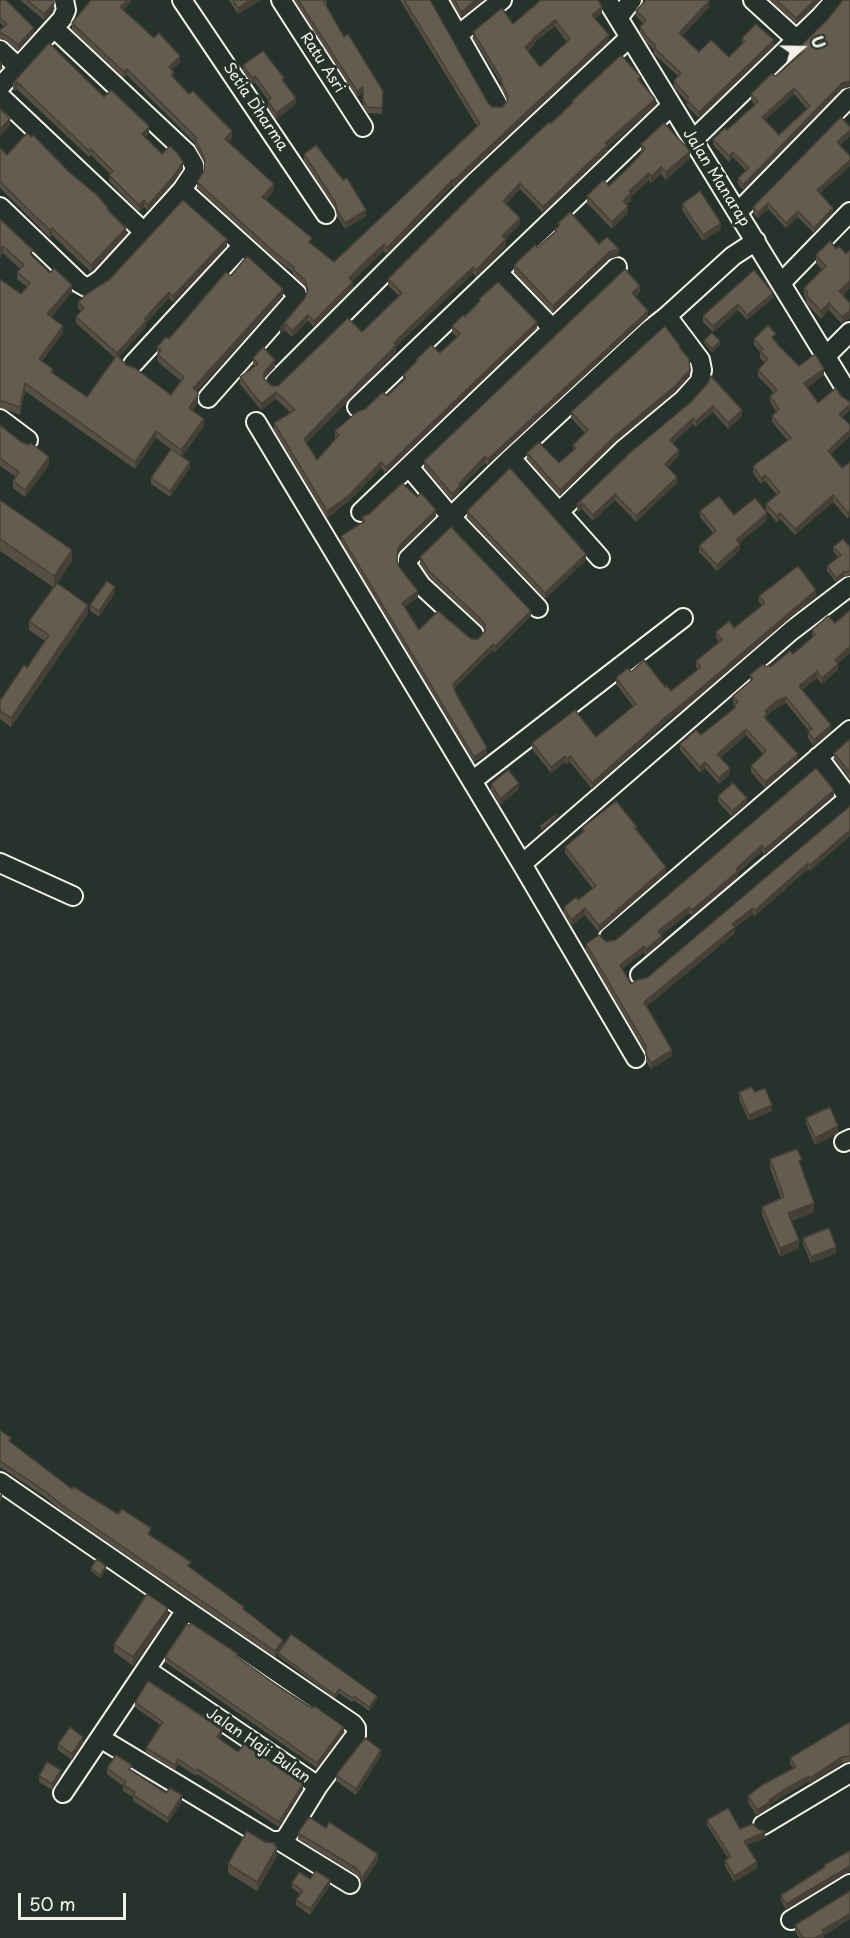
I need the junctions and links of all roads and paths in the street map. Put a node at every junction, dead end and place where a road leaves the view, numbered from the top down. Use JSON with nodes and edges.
{"nodes":[{"id":1,"x":64,"y":0,"type":"edge"},
{"id":2,"x":182,"y":0,"type":"edge"},
{"id":3,"x":281,"y":0,"type":"edge"},
{"id":4,"x":438,"y":0,"type":"edge"},
{"id":5,"x":502,"y":0,"type":"edge"},
{"id":6,"x":606,"y":0,"type":"edge"},
{"id":7,"x":632,"y":0,"type":"edge"},
{"id":8,"x":753,"y":0,"type":"edge"},
{"id":9,"x":835,"y":0,"type":"edge"},
{"id":10,"x":618,"y":18,"type":"junction"},
{"id":11,"x":55,"y":29,"type":"junction"},
{"id":12,"x":458,"y":35,"type":"junction"},
{"id":13,"x":628,"y":38,"type":"junction"},
{"id":14,"x":797,"y":40,"type":"junction"},
{"id":15,"x":0,"y":50,"type":"edge"},
{"id":16,"x":18,"y":67,"type":"junction"},
{"id":17,"x":0,"y":87,"type":"edge"},
{"id":18,"x":0,"y":96,"type":"edge"},
{"id":19,"x":850,"y":97,"type":"edge"},
{"id":20,"x":497,"y":103,"type":"dead end"},
{"id":21,"x":671,"y":106,"type":"junction"},
{"id":22,"x":363,"y":127,"type":"dead end"},
{"id":23,"x":693,"y":140,"type":"junction"},
{"id":24,"x":182,"y":190,"type":"junction"},
{"id":25,"x":0,"y":207,"type":"edge"},
{"id":26,"x":738,"y":212,"type":"junction"},
{"id":27,"x":850,"y":212,"type":"edge"},
{"id":28,"x":326,"y":214,"type":"dead end"},
{"id":29,"x":144,"y":232,"type":"junction"},
{"id":30,"x":756,"y":241,"type":"junction"},
{"id":31,"x":243,"y":245,"type":"junction"},
{"id":32,"x":618,"y":267,"type":"dead end"},
{"id":33,"x":498,"y":272,"type":"junction"},
{"id":34,"x":782,"y":282,"type":"junction"},
{"id":35,"x":667,"y":316,"type":"junction"},
{"id":36,"x":553,"y":329,"type":"junction"},
{"id":37,"x":850,"y":332,"type":"edge"},
{"id":38,"x":826,"y":356,"type":"junction"},
{"id":39,"x":133,"y":364,"type":"dead end"},
{"id":40,"x":275,"y":382,"type":"dead end"},
{"id":41,"x":850,"y":396,"type":"edge"},
{"id":42,"x":208,"y":398,"type":"dead end"},
{"id":43,"x":357,"y":407,"type":"dead end"},
{"id":44,"x":0,"y":419,"type":"edge"},
{"id":45,"x":256,"y":422,"type":"dead end"},
{"id":46,"x":28,"y":440,"type":"dead end"},
{"id":47,"x":512,"y":458,"type":"junction"},
{"id":48,"x":409,"y":467,"type":"junction"},
{"id":49,"x":560,"y":511,"type":"junction"},
{"id":50,"x":361,"y":512,"type":"dead end"},
{"id":51,"x":451,"y":517,"type":"junction"},
{"id":52,"x":600,"y":558,"type":"dead end"},
{"id":53,"x":850,"y":586,"type":"edge"},
{"id":54,"x":538,"y":608,"type":"dead end"},
{"id":55,"x":683,"y":618,"type":"dead end"},
{"id":56,"x":474,"y":634,"type":"dead end"},
{"id":57,"x":850,"y":729,"type":"edge"},
{"id":58,"x":818,"y":757,"type":"junction"},
{"id":59,"x":472,"y":781,"type":"junction"},
{"id":60,"x":850,"y":797,"type":"edge"},
{"id":61,"x":0,"y":863,"type":"edge"},
{"id":62,"x":522,"y":864,"type":"junction"},
{"id":63,"x":73,"y":896,"type":"dead end"},
{"id":64,"x":609,"y":937,"type":"dead end"},
{"id":65,"x":640,"y":975,"type":"dead end"},
{"id":66,"x":636,"y":1058,"type":"dead end"},
{"id":67,"x":0,"y":1482,"type":"edge"},
{"id":68,"x":186,"y":1610,"type":"junction"},
{"id":69,"x":147,"y":1670,"type":"junction"},
{"id":70,"x":100,"y":1738,"type":"junction"},
{"id":71,"x":850,"y":1773,"type":"edge"},
{"id":72,"x":318,"y":1786,"type":"junction"},
{"id":73,"x":63,"y":1793,"type":"dead end"},
{"id":74,"x":763,"y":1825,"type":"dead end"},
{"id":75,"x":280,"y":1841,"type":"junction"},
{"id":76,"x":350,"y":1884,"type":"dead end"},
{"id":77,"x":850,"y":1884,"type":"edge"},
{"id":78,"x":791,"y":1920,"type":"dead end"}],
"edges":[{"from":1,"to":11,"type":"street"},
{"from":2,"to":28,"type":"street","name":"Setia Dharma"},
{"from":3,"to":22,"type":"street","name":"Ratu Asri"},
{"from":4,"to":12,"type":"street"},
{"from":5,"to":12,"type":"street"},
{"from":6,"to":10,"type":"street","name":"Jalan Manarap"},
{"from":7,"to":10,"type":"street"},
{"from":8,"to":14,"type":"street"},
{"from":9,"to":14,"type":"street"},
{"from":10,"to":13,"type":"street","name":"Jalan Manarap"},
{"from":11,"to":16,"type":"street"},
{"from":11,"to":24,"type":"street"},
{"from":12,"to":20,"type":"street"},
{"from":13,"to":21,"type":"street","name":"Jalan Manarap"},
{"from":13,"to":40,"type":"street"},
{"from":14,"to":23,"type":"street"},
{"from":15,"to":16,"type":"street"},
{"from":16,"to":17,"type":"street"},
{"from":18,"to":29,"type":"street"},
{"from":19,"to":26,"type":"street"},
{"from":21,"to":23,"type":"street","name":"Jalan Manarap"},
{"from":21,"to":33,"type":"street"},
{"from":23,"to":26,"type":"street","name":"Jalan Manarap"},
{"from":24,"to":29,"type":"street"},
{"from":24,"to":31,"type":"street"},
{"from":25,"to":29,"type":"street"},
{"from":26,"to":30,"type":"street","name":"Jalan Manarap"},
{"from":27,"to":34,"type":"street"},
{"from":30,"to":34,"type":"street","name":"Jalan Manarap"},
{"from":30,"to":35,"type":"street"},
{"from":31,"to":39,"type":"street"},
{"from":31,"to":42,"type":"street"},
{"from":32,"to":36,"type":"street"},
{"from":33,"to":36,"type":"street"},
{"from":33,"to":43,"type":"street"},
{"from":34,"to":38,"type":"street","name":"Jalan Manarap"},
{"from":35,"to":47,"type":"street"},
{"from":35,"to":49,"type":"street"},
{"from":36,"to":48,"type":"street"},
{"from":37,"to":38,"type":"street"},
{"from":38,"to":41,"type":"street","name":"Jalan Manarap"},
{"from":44,"to":46,"type":"street"},
{"from":45,"to":59,"type":"street"},
{"from":47,"to":49,"type":"street"},
{"from":47,"to":51,"type":"street"},
{"from":48,"to":50,"type":"street"},
{"from":48,"to":51,"type":"street"},
{"from":49,"to":52,"type":"street"},
{"from":51,"to":54,"type":"street"},
{"from":51,"to":56,"type":"street"},
{"from":53,"to":62,"type":"street"},
{"from":55,"to":59,"type":"street"},
{"from":57,"to":58,"type":"street"},
{"from":58,"to":60,"type":"street"},
{"from":58,"to":64,"type":"street"},
{"from":59,"to":62,"type":"street"},
{"from":60,"to":65,"type":"street"},
{"from":61,"to":63,"type":"street"},
{"from":62,"to":66,"type":"street"},
{"from":67,"to":68,"type":"street","name":"Jalan Haji Bulan"},
{"from":68,"to":69,"type":"street"},
{"from":68,"to":72,"type":"street","name":"Jalan Haji Bulan"},
{"from":69,"to":70,"type":"street"},
{"from":69,"to":72,"type":"street","name":"Jalan Haji Bulan"},
{"from":70,"to":73,"type":"street"},
{"from":70,"to":75,"type":"street"},
{"from":71,"to":74,"type":"street"},
{"from":72,"to":75,"type":"street"},
{"from":75,"to":76,"type":"street"},
{"from":77,"to":78,"type":"street"}]}
